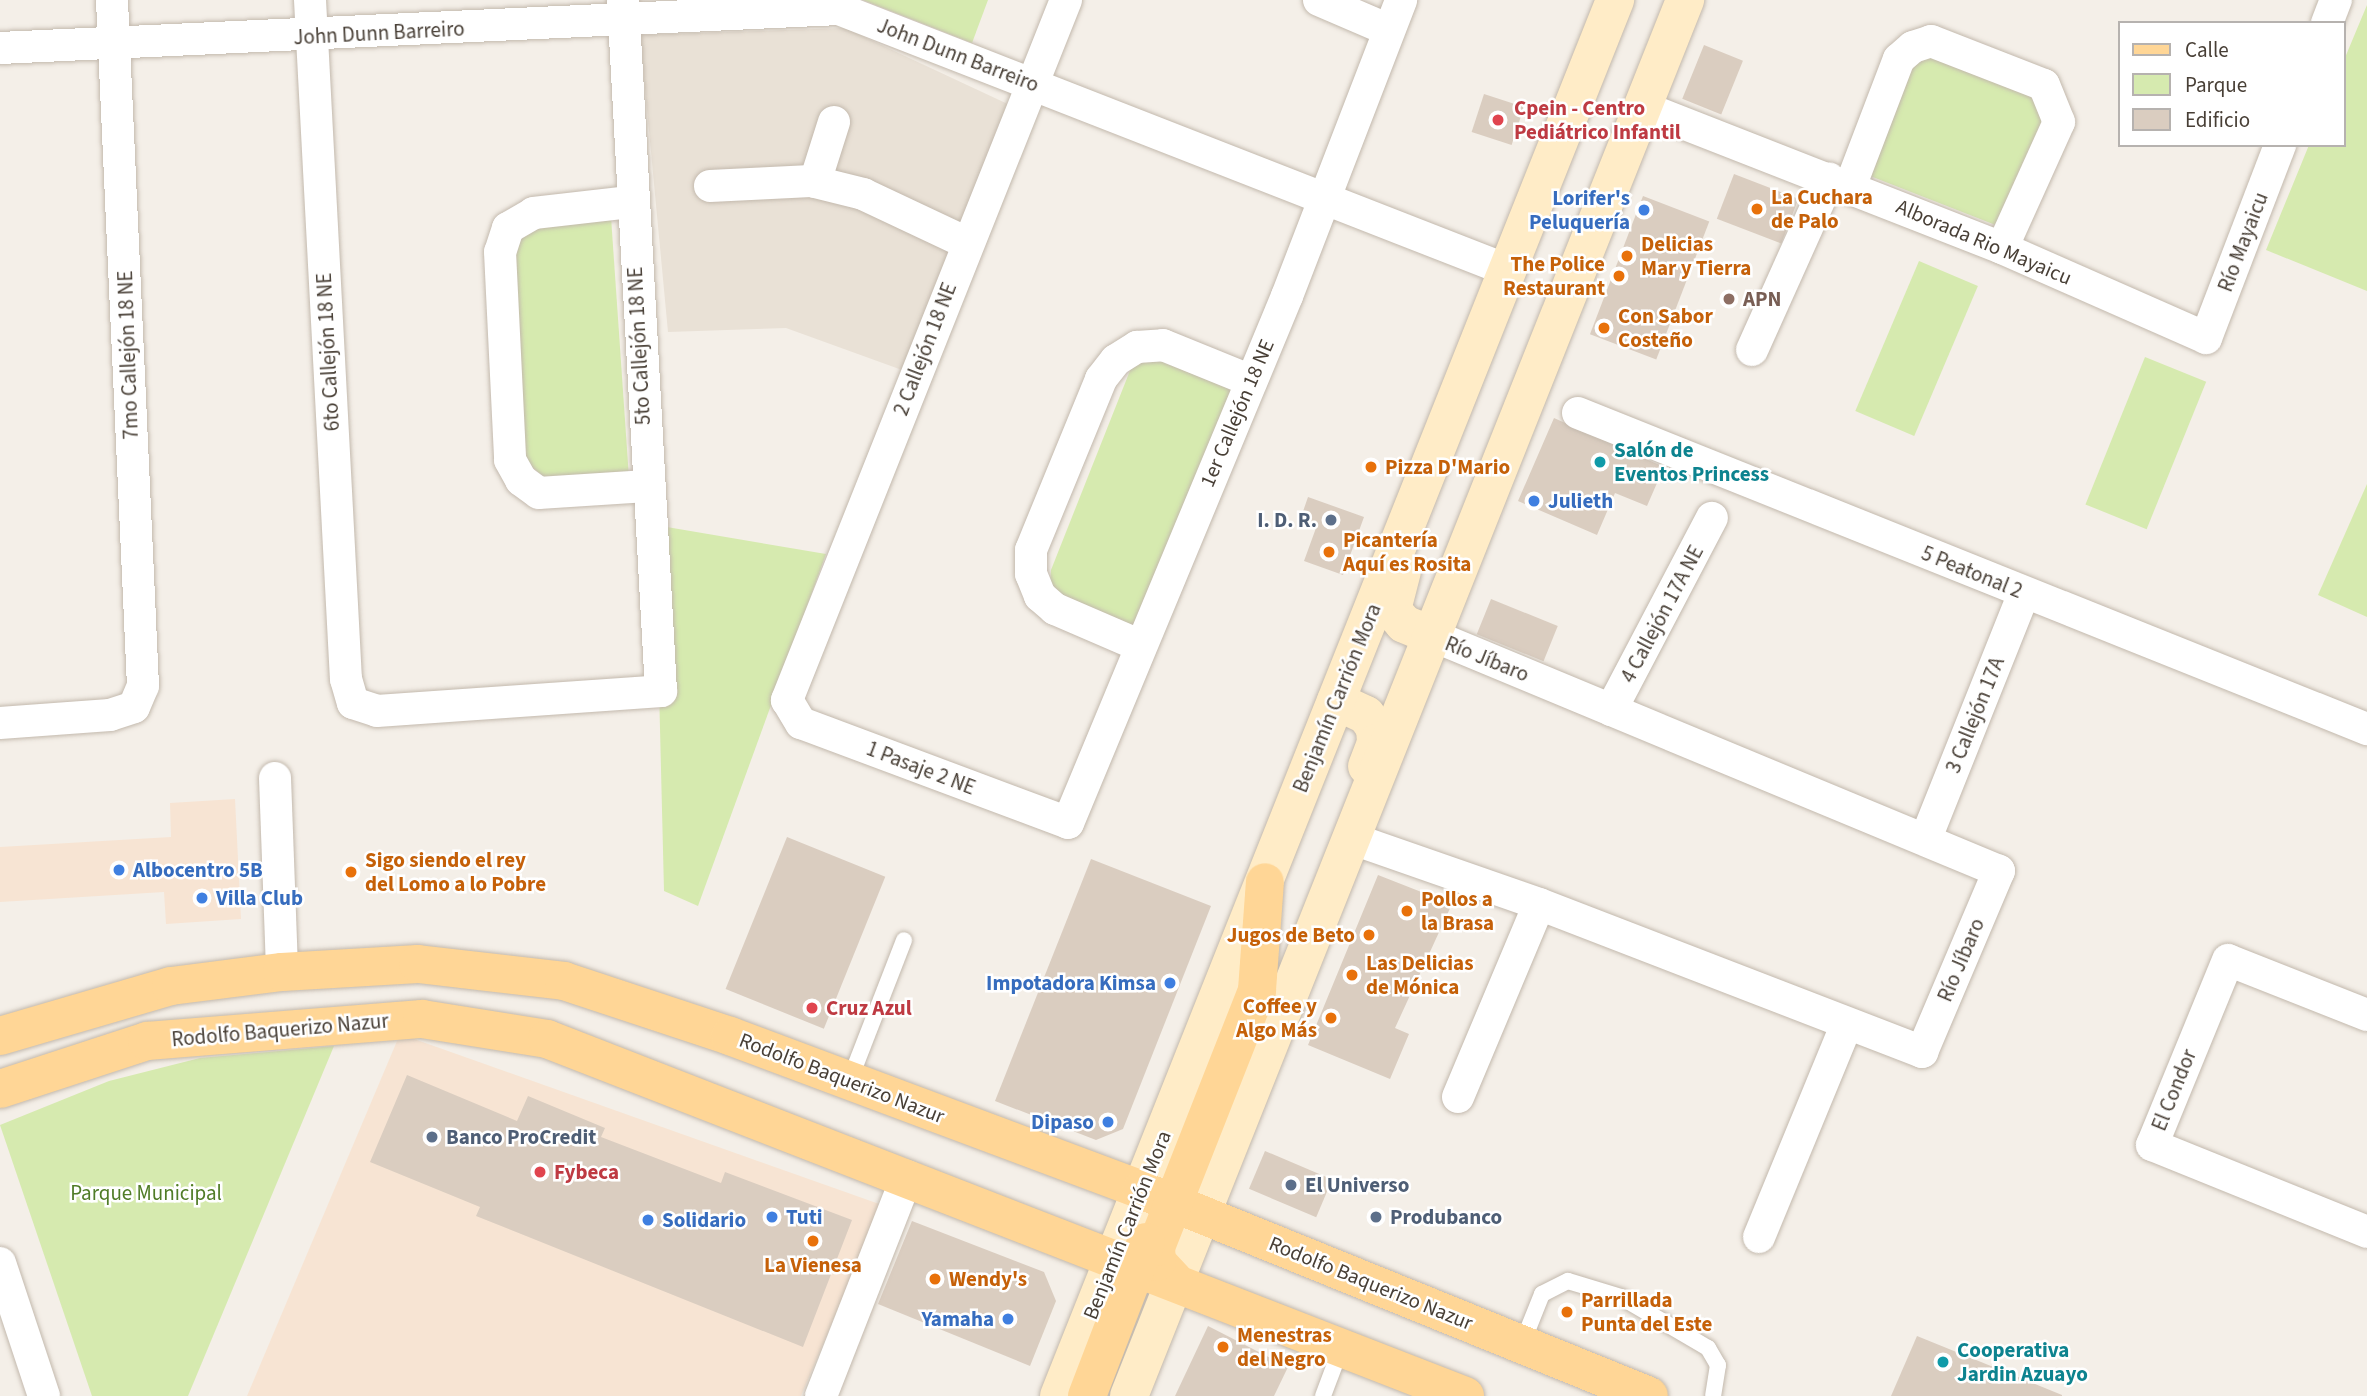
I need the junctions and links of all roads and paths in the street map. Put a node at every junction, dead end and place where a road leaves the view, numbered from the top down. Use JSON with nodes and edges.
{"nodes":[{"id":1,"x":112,"y":0,"type":"edge"},
{"id":2,"x":310,"y":0,"type":"edge"},
{"id":3,"x":1066,"y":0,"type":"edge"},
{"id":4,"x":1318,"y":0,"type":"edge"},
{"id":5,"x":1401,"y":0,"type":"edge"},
{"id":6,"x":1615,"y":0,"type":"edge"},
{"id":7,"x":1685,"y":0,"type":"edge"},
{"id":8,"x":2336,"y":0,"type":"edge"},
{"id":9,"x":839,"y":4,"type":"edge"},
{"id":10,"x":623,"y":10,"type":"edge"},
{"id":11,"x":2328,"y":21,"type":"edge"},
{"id":12,"x":1390,"y":30,"type":"junction"},
{"id":13,"x":312,"y":38,"type":"junction"},
{"id":14,"x":115,"y":41,"type":"junction"},
{"id":15,"x":0,"y":48,"type":"edge"},
{"id":16,"x":1031,"y":84,"type":"junction"},
{"id":17,"x":1642,"y":107,"type":"junction"},
{"id":18,"x":834,"y":122,"type":"dead end"},
{"id":19,"x":2279,"y":147,"type":"edge"},
{"id":20,"x":816,"y":182,"type":"junction"},
{"id":21,"x":1840,"y":183,"type":"junction"},
{"id":22,"x":710,"y":186,"type":"dead end"},
{"id":23,"x":1322,"y":197,"type":"junction"},
{"id":24,"x":630,"y":202,"type":"junction"},
{"id":25,"x":967,"y":243,"type":"junction"},
{"id":26,"x":2002,"y":248,"type":"junction"},
{"id":27,"x":1507,"y":270,"type":"junction"},
{"id":28,"x":2206,"y":338,"type":"joint"},
{"id":29,"x":1752,"y":350,"type":"dead end"},
{"id":30,"x":1249,"y":380,"type":"junction"},
{"id":31,"x":1578,"y":413,"type":"dead end"},
{"id":32,"x":1430,"y":465,"type":"junction"},
{"id":33,"x":648,"y":486,"type":"junction"},
{"id":34,"x":1712,"y":518,"type":"dead end"},
{"id":35,"x":2024,"y":593,"type":"junction"},
{"id":36,"x":1431,"y":635,"type":"junction"},
{"id":37,"x":1141,"y":646,"type":"junction"},
{"id":38,"x":660,"y":691,"type":"joint"},
{"id":39,"x":787,"y":700,"type":"joint"},
{"id":40,"x":1336,"y":701,"type":"junction"},
{"id":41,"x":1611,"y":709,"type":"junction"},
{"id":42,"x":0,"y":723,"type":"edge"},
{"id":43,"x":2367,"y":729,"type":"edge"},
{"id":44,"x":275,"y":778,"type":"dead end"},
{"id":45,"x":1068,"y":824,"type":"joint"},
{"id":46,"x":1350,"y":838,"type":"junction"},
{"id":47,"x":1926,"y":838,"type":"junction"},
{"id":48,"x":1539,"y":904,"type":"junction"},
{"id":49,"x":904,"y":940,"type":"dead end"},
{"id":50,"x":282,"y":972,"type":"junction"},
{"id":51,"x":2367,"y":1015,"type":"edge"},
{"id":52,"x":1846,"y":1026,"type":"junction"},
{"id":53,"x":0,"y":1036,"type":"edge"},
{"id":54,"x":849,"y":1082,"type":"junction"},
{"id":55,"x":0,"y":1089,"type":"edge"},
{"id":56,"x":1458,"y":1097,"type":"dead end"},
{"id":57,"x":907,"y":1176,"type":"junction"},
{"id":58,"x":1176,"y":1209,"type":"junction"},
{"id":59,"x":2367,"y":1232,"type":"edge"},
{"id":60,"x":1759,"y":1237,"type":"dead end"},
{"id":61,"x":1135,"y":1250,"type":"junction"},
{"id":62,"x":0,"y":1263,"type":"edge"},
{"id":63,"x":1174,"y":1280,"type":"junction"},
{"id":64,"x":1522,"y":1344,"type":"junction"},
{"id":65,"x":1341,"y":1348,"type":"junction"},
{"id":66,"x":1454,"y":1394,"type":"edge"},
{"id":67,"x":44,"y":1396,"type":"edge"},
{"id":68,"x":821,"y":1396,"type":"edge"},
{"id":69,"x":1059,"y":1396,"type":"edge"},
{"id":70,"x":1087,"y":1396,"type":"edge"},
{"id":71,"x":1129,"y":1396,"type":"edge"},
{"id":72,"x":1323,"y":1396,"type":"edge"},
{"id":73,"x":1649,"y":1396,"type":"edge"},
{"id":74,"x":1713,"y":1396,"type":"edge"}],
"edges":[{"from":1,"to":14,"type":"street","name":"7mo Callejón 18 NE"},
{"from":2,"to":13,"type":"street","name":"6to Callejón 18 NE"},
{"from":3,"to":16,"type":"street","name":"2 Callejón 18 NE"},
{"from":4,"to":12,"type":"street"},
{"from":5,"to":12,"type":"street","name":"1er Callejón 18 NE"},
{"from":6,"to":27,"type":"main road","name":"Benjamín Carrión Mora"},
{"from":7,"to":17,"type":"main road","name":"Benjamín Carrión Mora"},
{"from":8,"to":11,"type":"street"},
{"from":9,"to":10,"type":"street","name":"John Dunn Barreiro"},
{"from":9,"to":16,"type":"street","name":"John Dunn Barreiro"},
{"from":10,"to":13,"type":"street","name":"John Dunn Barreiro"},
{"from":10,"to":24,"type":"street","name":"5to Callejón 18 NE"},
{"from":12,"to":23,"type":"street","name":"1er Callejón 18 NE"},
{"from":13,"to":14,"type":"street","name":"John Dunn Barreiro"},
{"from":13,"to":38,"type":"street","name":"6to Callejón 18 NE"},
{"from":14,"to":15,"type":"street","name":"John Dunn Barreiro"},
{"from":14,"to":42,"type":"street","name":"7mo Callejón 18 NE"},
{"from":16,"to":23,"type":"street","name":"John Dunn Barreiro"},
{"from":16,"to":25,"type":"street","name":"2 Callejón 18 NE"},
{"from":17,"to":21,"type":"street","name":"Alborada Rio Mayaicu"},
{"from":17,"to":36,"type":"main road","name":"Benjamín Carrión Mora"},
{"from":18,"to":20,"type":"street"},
{"from":19,"to":28,"type":"street","name":"Río Mayaicu"},
{"from":20,"to":22,"type":"street"},
{"from":20,"to":25,"type":"street"},
{"from":21,"to":26,"type":"street","name":"Alborada Rio Mayaicu"},
{"from":21,"to":26,"type":"street"},
{"from":21,"to":29,"type":"street"},
{"from":23,"to":27,"type":"street","name":"John Dunn Barreiro"},
{"from":23,"to":30,"type":"street","name":"1er Callejón 18 NE"},
{"from":24,"to":33,"type":"street","name":"5to Callejón 18 NE"},
{"from":24,"to":33,"type":"street"},
{"from":25,"to":39,"type":"street","name":"2 Callejón 18 NE"},
{"from":26,"to":28,"type":"street","name":"Alborada Rio Mayaicu"},
{"from":27,"to":32,"type":"main road","name":"Benjamín Carrión Mora"},
{"from":30,"to":37,"type":"street","name":"1er Callejón 18 NE"},
{"from":30,"to":37,"type":"street"},
{"from":31,"to":35,"type":"street","name":"5 Peatonal 2"},
{"from":32,"to":36,"type":"main road"},
{"from":32,"to":40,"type":"main road","name":"Benjamín Carrión Mora"},
{"from":33,"to":38,"type":"street","name":"5to Callejón 18 NE"},
{"from":34,"to":41,"type":"street","name":"4 Callejón 17A NE"},
{"from":35,"to":43,"type":"street","name":"5 Peatonal 2"},
{"from":35,"to":47,"type":"street","name":"3 Callejón 17A"},
{"from":36,"to":41,"type":"street","name":"Río Jíbaro"},
{"from":36,"to":46,"type":"main road","name":"Benjamín Carrión Mora"},
{"from":37,"to":45,"type":"street","name":"1er Callejón 18 NE"},
{"from":39,"to":45,"type":"street","name":"1 Pasaje 2 NE"},
{"from":40,"to":46,"type":"main road"},
{"from":40,"to":58,"type":"main road","name":"Benjamín Carrión Mora"},
{"from":41,"to":47,"type":"street","name":"Río Jíbaro"},
{"from":44,"to":50,"type":"street"},
{"from":46,"to":48,"type":"street","name":"Río Jíbaro"},
{"from":46,"to":58,"type":"main road","name":"Benjamín Carrión Mora"},
{"from":47,"to":52,"type":"street","name":"Río Jíbaro"},
{"from":48,"to":52,"type":"street","name":"Río Jíbaro"},
{"from":48,"to":56,"type":"street"},
{"from":49,"to":54,"type":"lane"},
{"from":50,"to":53,"type":"main road","name":"Rodolfo Baquerizo Nazur"},
{"from":50,"to":54,"type":"main road","name":"Rodolfo Baquerizo Nazur"},
{"from":51,"to":59,"type":"street","name":"El Condor"},
{"from":52,"to":60,"type":"street"},
{"from":54,"to":58,"type":"main road","name":"Rodolfo Baquerizo Nazur"},
{"from":55,"to":57,"type":"main road","name":"Rodolfo Baquerizo Nazur"},
{"from":57,"to":61,"type":"main road","name":"Rodolfo Baquerizo Nazur"},
{"from":57,"to":68,"type":"street"},
{"from":58,"to":61,"type":"main road"},
{"from":58,"to":61,"type":"main road"},
{"from":58,"to":63,"type":"main road","name":"Benjamín Carrión Mora"},
{"from":58,"to":64,"type":"main road","name":"Rodolfo Baquerizo Nazur"},
{"from":61,"to":63,"type":"main road"},
{"from":61,"to":69,"type":"main road","name":"Benjamín Carrión Mora"},
{"from":61,"to":70,"type":"main road"},
{"from":62,"to":67,"type":"street"},
{"from":63,"to":65,"type":"main road"},
{"from":63,"to":71,"type":"main road","name":"Benjamín Carrión Mora"},
{"from":64,"to":73,"type":"main road","name":"Rodolfo Baquerizo Nazur"},
{"from":64,"to":74,"type":"lane"},
{"from":65,"to":66,"type":"main road"},
{"from":65,"to":72,"type":"lane"}]}
